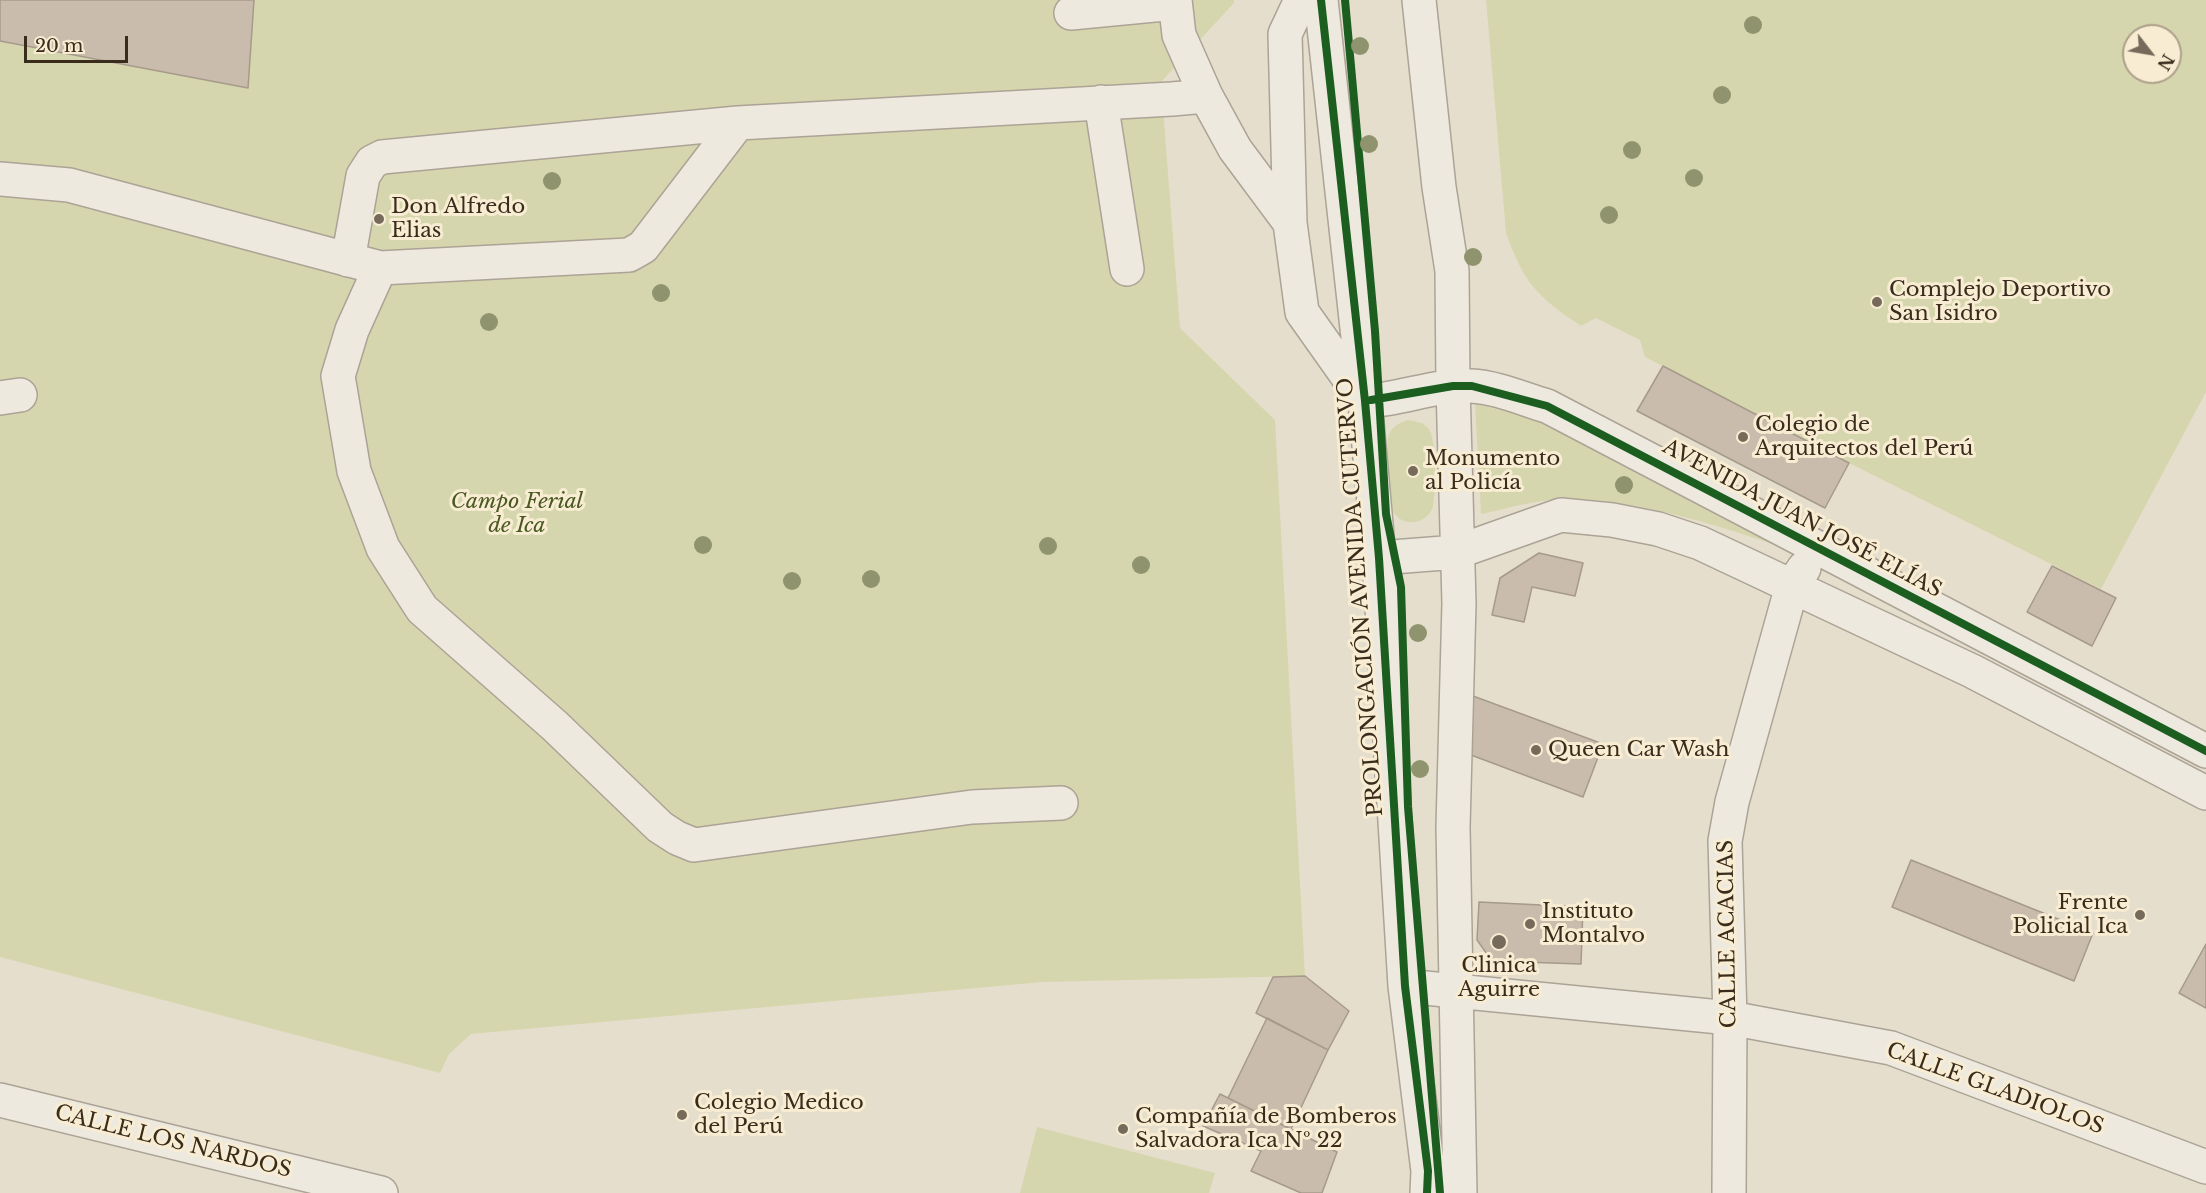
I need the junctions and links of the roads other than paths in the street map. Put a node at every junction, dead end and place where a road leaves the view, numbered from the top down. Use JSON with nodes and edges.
{"nodes":[{"id":1,"x":1301,"y":0,"type":"edge"},
{"id":2,"x":1321,"y":0,"type":"edge"},
{"id":3,"x":1419,"y":0,"type":"edge"},
{"id":4,"x":1175,"y":2,"type":"edge"},
{"id":5,"x":1071,"y":13,"type":"dead end"},
{"id":6,"x":1206,"y":96,"type":"junction"},
{"id":7,"x":1101,"y":102,"type":"junction"},
{"id":8,"x":738,"y":123,"type":"junction"},
{"id":9,"x":0,"y":179,"type":"edge"},
{"id":10,"x":1290,"y":223,"type":"junction"},
{"id":11,"x":348,"y":260,"type":"junction"},
{"id":12,"x":380,"y":268,"type":"junction"},
{"id":13,"x":1127,"y":269,"type":"dead end"},
{"id":14,"x":1453,"y":386,"type":"junction"},
{"id":15,"x":1365,"y":400,"type":"junction"},
{"id":16,"x":1817,"y":547,"type":"junction"},
{"id":17,"x":1457,"y":552,"type":"junction"},
{"id":18,"x":1378,"y":558,"type":"junction"},
{"id":19,"x":1792,"y":586,"type":"junction"},
{"id":20,"x":2206,"y":751,"type":"edge"},
{"id":21,"x":2206,"y":793,"type":"edge"},
{"id":22,"x":1060,"y":803,"type":"dead end"},
{"id":23,"x":1406,"y":986,"type":"junction"},
{"id":24,"x":1457,"y":992,"type":"junction"},
{"id":25,"x":1730,"y":1018,"type":"junction"},
{"id":26,"x":0,"y":1100,"type":"edge"},
{"id":27,"x":2206,"y":1167,"type":"edge"},
{"id":28,"x":381,"y":1193,"type":"edge"},
{"id":29,"x":1427,"y":1193,"type":"edge"},
{"id":30,"x":1460,"y":1193,"type":"edge"},
{"id":31,"x":1729,"y":1193,"type":"edge"}],
"edges":[{"from":1,"to":10,"type":"street"},
{"from":2,"to":15,"type":"street","name":"PROLONGACIÓN AVENIDA CUTERVO"},
{"from":3,"to":14,"type":"street"},
{"from":4,"to":5,"type":"street"},
{"from":4,"to":6,"type":"street"},
{"from":6,"to":7,"type":"street"},
{"from":6,"to":10,"type":"street"},
{"from":7,"to":8,"type":"street"},
{"from":7,"to":13,"type":"street"},
{"from":8,"to":11,"type":"street"},
{"from":8,"to":12,"type":"street"},
{"from":9,"to":11,"type":"street"},
{"from":10,"to":15,"type":"street"},
{"from":11,"to":12,"type":"street"},
{"from":12,"to":22,"type":"street"},
{"from":14,"to":15,"type":"street","name":"AVENIDA JUAN JOSÉ ELÍAS"},
{"from":14,"to":16,"type":"street","name":"AVENIDA JUAN JOSÉ ELÍAS"},
{"from":14,"to":17,"type":"street"},
{"from":15,"to":18,"type":"street","name":"PROLONGACIÓN AVENIDA CUTERVO"},
{"from":16,"to":19,"type":"street","name":"CALLE ACACIAS"},
{"from":16,"to":20,"type":"street","name":"AVENIDA JUAN JOSÉ ELÍAS"},
{"from":17,"to":18,"type":"street"},
{"from":17,"to":19,"type":"street"},
{"from":17,"to":24,"type":"street"},
{"from":18,"to":23,"type":"street","name":"PROLONGACIÓN AVENIDA CUTERVO"},
{"from":19,"to":21,"type":"street"},
{"from":19,"to":25,"type":"street","name":"CALLE ACACIAS"},
{"from":23,"to":24,"type":"street","name":"CALLE GLADIOLOS"},
{"from":23,"to":29,"type":"street","name":"PROLONGACIÓN AVENIDA CUTERVO"},
{"from":24,"to":25,"type":"street","name":"CALLE GLADIOLOS"},
{"from":24,"to":30,"type":"street"},
{"from":25,"to":27,"type":"street","name":"CALLE GLADIOLOS"},
{"from":25,"to":31,"type":"street","name":"CALLE ACACIAS"},
{"from":26,"to":28,"type":"street","name":"CALLE LOS NARDOS"}]}
